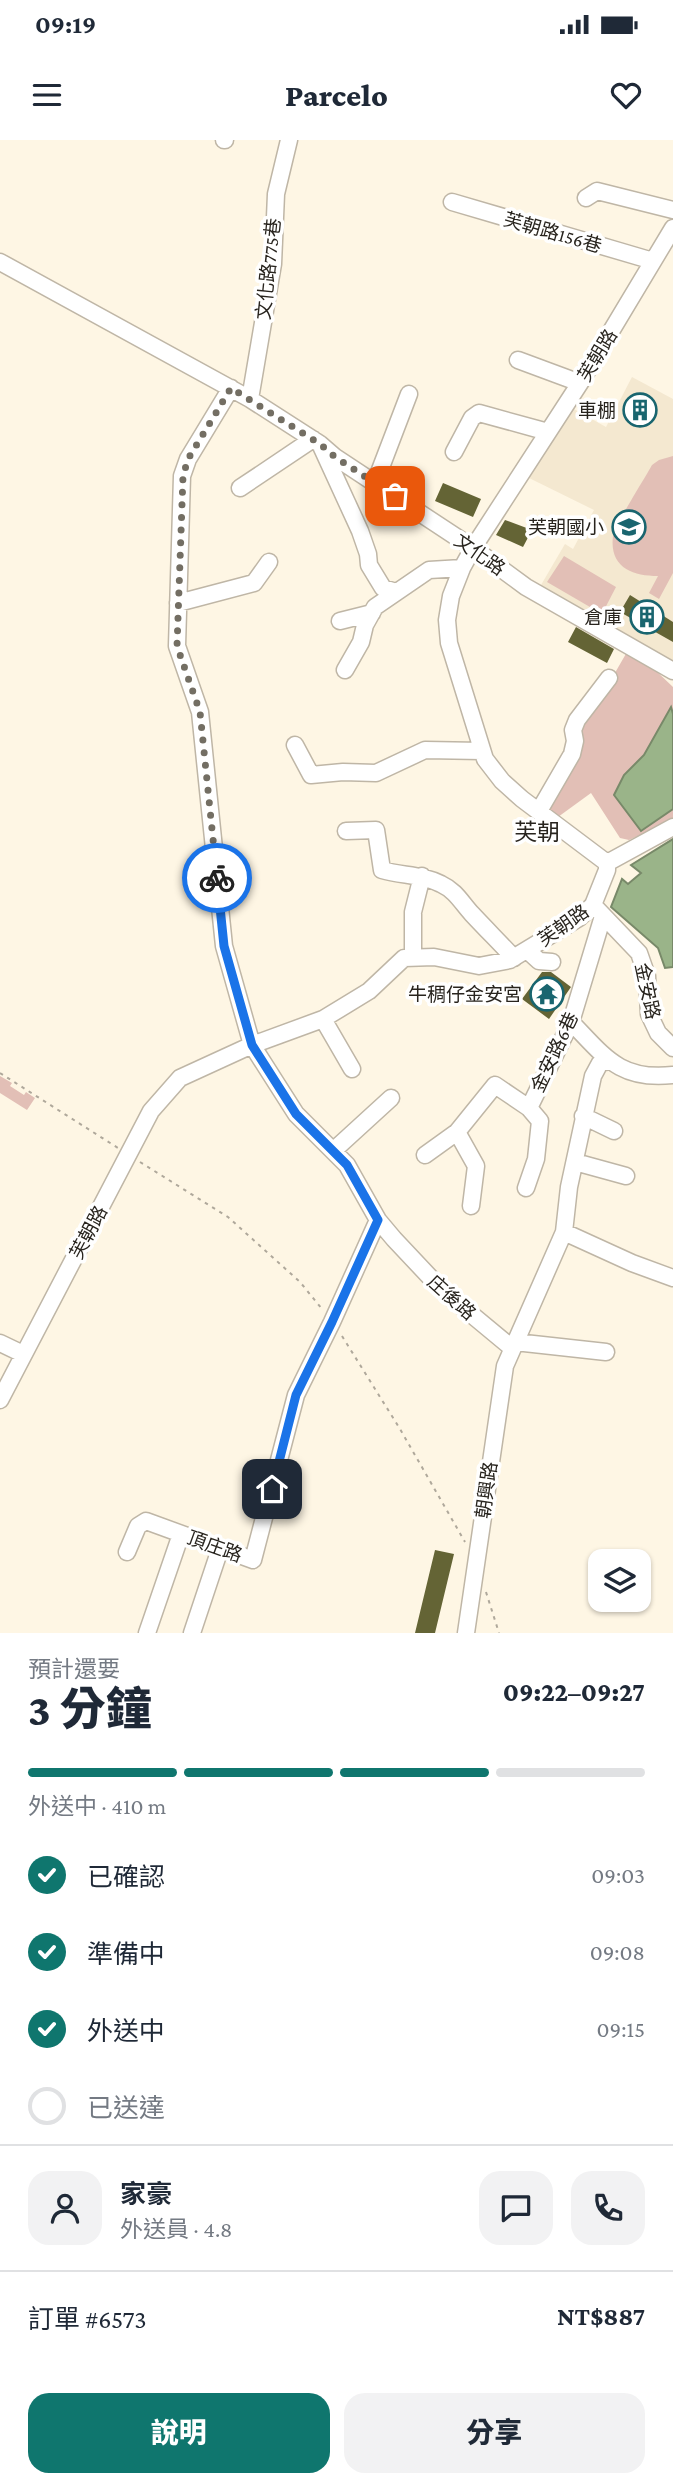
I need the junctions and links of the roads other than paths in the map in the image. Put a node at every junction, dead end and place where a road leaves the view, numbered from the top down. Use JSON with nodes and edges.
{"nodes":[{"id":1,"x":289,"y":140,"type":"edge"},
{"id":2,"x":586,"y":198,"type":"dead end"},
{"id":3,"x":452,"y":202,"type":"dead end"},
{"id":4,"x":673,"y":210,"type":"edge"},
{"id":5,"x":673,"y":228,"type":"edge"},
{"id":6,"x":653,"y":261,"type":"junction"},
{"id":7,"x":0,"y":262,"type":"edge"},
{"id":8,"x":518,"y":360,"type":"dead end"},
{"id":9,"x":580,"y":383,"type":"junction"},
{"id":10,"x":231,"y":388,"type":"junction"},
{"id":11,"x":409,"y":394,"type":"dead end"},
{"id":12,"x":250,"y":399,"type":"junction"},
{"id":13,"x":548,"y":432,"type":"junction"},
{"id":14,"x":317,"y":441,"type":"junction"},
{"id":15,"x":454,"y":452,"type":"dead end"},
{"id":16,"x":375,"y":482,"type":"junction"},
{"id":17,"x":240,"y":488,"type":"dead end"},
{"id":18,"x":473,"y":548,"type":"junction"},
{"id":19,"x":269,"y":562,"type":"dead end"},
{"id":20,"x":462,"y":568,"type":"junction"},
{"id":21,"x":396,"y":592,"type":"junction"},
{"id":22,"x":178,"y":603,"type":"junction"},
{"id":23,"x":372,"y":613,"type":"junction"},
{"id":24,"x":340,"y":621,"type":"dead end"},
{"id":25,"x":345,"y":670,"type":"dead end"},
{"id":26,"x":673,"y":671,"type":"edge"},
{"id":27,"x":609,"y":678,"type":"dead end"},
{"id":28,"x":295,"y":745,"type":"dead end"},
{"id":29,"x":482,"y":751,"type":"junction"},
{"id":30,"x":539,"y":811,"type":"junction"},
{"id":31,"x":673,"y":827,"type":"edge"},
{"id":32,"x":346,"y":831,"type":"dead end"},
{"id":33,"x":607,"y":863,"type":"junction"},
{"id":34,"x":422,"y":876,"type":"junction"},
{"id":35,"x":598,"y":910,"type":"junction"},
{"id":36,"x":520,"y":954,"type":"junction"},
{"id":37,"x":413,"y":956,"type":"junction"},
{"id":38,"x":552,"y":961,"type":"dead end"},
{"id":39,"x":323,"y":1019,"type":"junction"},
{"id":40,"x":571,"y":1022,"type":"junction"},
{"id":41,"x":252,"y":1045,"type":"junction"},
{"id":42,"x":673,"y":1048,"type":"edge"},
{"id":43,"x":610,"y":1061,"type":"junction"},
{"id":44,"x":352,"y":1069,"type":"dead end"},
{"id":45,"x":673,"y":1075,"type":"edge"},
{"id":46,"x":391,"y":1098,"type":"dead end"},
{"id":47,"x":528,"y":1108,"type":"junction"},
{"id":48,"x":583,"y":1116,"type":"junction"},
{"id":49,"x":457,"y":1132,"type":"junction"},
{"id":50,"x":614,"y":1132,"type":"dead end"},
{"id":51,"x":333,"y":1151,"type":"junction"},
{"id":52,"x":425,"y":1155,"type":"dead end"},
{"id":53,"x":575,"y":1162,"type":"junction"},
{"id":54,"x":626,"y":1175,"type":"dead end"},
{"id":55,"x":526,"y":1188,"type":"dead end"},
{"id":56,"x":471,"y":1206,"type":"dead end"},
{"id":57,"x":378,"y":1220,"type":"junction"},
{"id":58,"x":564,"y":1232,"type":"junction"},
{"id":59,"x":673,"y":1278,"type":"edge"},
{"id":60,"x":0,"y":1343,"type":"edge"},
{"id":61,"x":514,"y":1345,"type":"junction"},
{"id":62,"x":606,"y":1352,"type":"dead end"},
{"id":63,"x":23,"y":1354,"type":"junction"},
{"id":64,"x":0,"y":1400,"type":"edge"},
{"id":65,"x":181,"y":1534,"type":"junction"},
{"id":66,"x":220,"y":1549,"type":"junction"},
{"id":67,"x":127,"y":1552,"type":"dead end"},
{"id":68,"x":147,"y":1633,"type":"edge"},
{"id":69,"x":192,"y":1633,"type":"edge"},
{"id":70,"x":466,"y":1633,"type":"edge"}],
"edges":[{"from":1,"to":12,"type":"street","name":"文化路775巷"},
{"from":2,"to":4,"type":"street"},
{"from":3,"to":6,"type":"street","name":"芙朝路156巷"},
{"from":5,"to":6,"type":"street","name":"芙朝路"},
{"from":6,"to":9,"type":"street","name":"芙朝路"},
{"from":7,"to":10,"type":"street","name":"文化路"},
{"from":8,"to":9,"type":"street"},
{"from":9,"to":13,"type":"street","name":"芙朝路"},
{"from":10,"to":12,"type":"street","name":"文化路"},
{"from":10,"to":22,"type":"street","name":"庄後路"},
{"from":11,"to":16,"type":"street"},
{"from":12,"to":14,"type":"street","name":"文化路"},
{"from":13,"to":15,"type":"street"},
{"from":13,"to":18,"type":"street","name":"芙朝路"},
{"from":14,"to":16,"type":"street","name":"文化路"},
{"from":14,"to":17,"type":"street"},
{"from":14,"to":21,"type":"street"},
{"from":16,"to":18,"type":"street","name":"文化路"},
{"from":18,"to":20,"type":"street","name":"芙朝路"},
{"from":18,"to":26,"type":"street","name":"文化路"},
{"from":19,"to":22,"type":"street"},
{"from":20,"to":21,"type":"street"},
{"from":20,"to":29,"type":"street","name":"芙朝路"},
{"from":21,"to":23,"type":"street"},
{"from":22,"to":41,"type":"street","name":"庄後路"},
{"from":23,"to":24,"type":"street"},
{"from":23,"to":25,"type":"street"},
{"from":27,"to":30,"type":"street"},
{"from":28,"to":29,"type":"street"},
{"from":29,"to":30,"type":"street","name":"芙朝路"},
{"from":30,"to":33,"type":"street","name":"芙朝路"},
{"from":31,"to":33,"type":"street"},
{"from":32,"to":34,"type":"street"},
{"from":33,"to":35,"type":"street","name":"芙朝路"},
{"from":34,"to":36,"type":"street"},
{"from":34,"to":37,"type":"street"},
{"from":35,"to":36,"type":"street","name":"芙朝路"},
{"from":35,"to":40,"type":"street","name":"金安路6巷"},
{"from":35,"to":42,"type":"street","name":"金安路"},
{"from":36,"to":37,"type":"street","name":"芙朝路"},
{"from":36,"to":38,"type":"street"},
{"from":37,"to":39,"type":"street","name":"芙朝路"},
{"from":39,"to":41,"type":"street","name":"芙朝路"},
{"from":39,"to":44,"type":"street"},
{"from":40,"to":43,"type":"street"},
{"from":40,"to":47,"type":"street","name":"金安路6巷"},
{"from":41,"to":51,"type":"street","name":"庄後路"},
{"from":41,"to":63,"type":"street","name":"芙朝路"},
{"from":43,"to":45,"type":"street"},
{"from":43,"to":48,"type":"street"},
{"from":46,"to":51,"type":"street"},
{"from":47,"to":49,"type":"street","name":"金安路6巷"},
{"from":47,"to":55,"type":"street","name":"金安路6巷"},
{"from":48,"to":50,"type":"street"},
{"from":48,"to":53,"type":"street"},
{"from":49,"to":52,"type":"street"},
{"from":49,"to":56,"type":"street"},
{"from":51,"to":57,"type":"street","name":"庄後路"},
{"from":53,"to":54,"type":"street"},
{"from":53,"to":58,"type":"street"},
{"from":57,"to":61,"type":"street","name":"庄後路"},
{"from":57,"to":66,"type":"street","name":"頂庄路"},
{"from":58,"to":59,"type":"street"},
{"from":58,"to":61,"type":"street"},
{"from":60,"to":63,"type":"street"},
{"from":61,"to":62,"type":"street"},
{"from":61,"to":70,"type":"street","name":"朝興路"},
{"from":63,"to":64,"type":"street","name":"芙朝路"},
{"from":65,"to":66,"type":"street","name":"頂庄路"},
{"from":65,"to":67,"type":"street","name":"頂庄路"},
{"from":65,"to":68,"type":"street"},
{"from":66,"to":69,"type":"street"}]}
